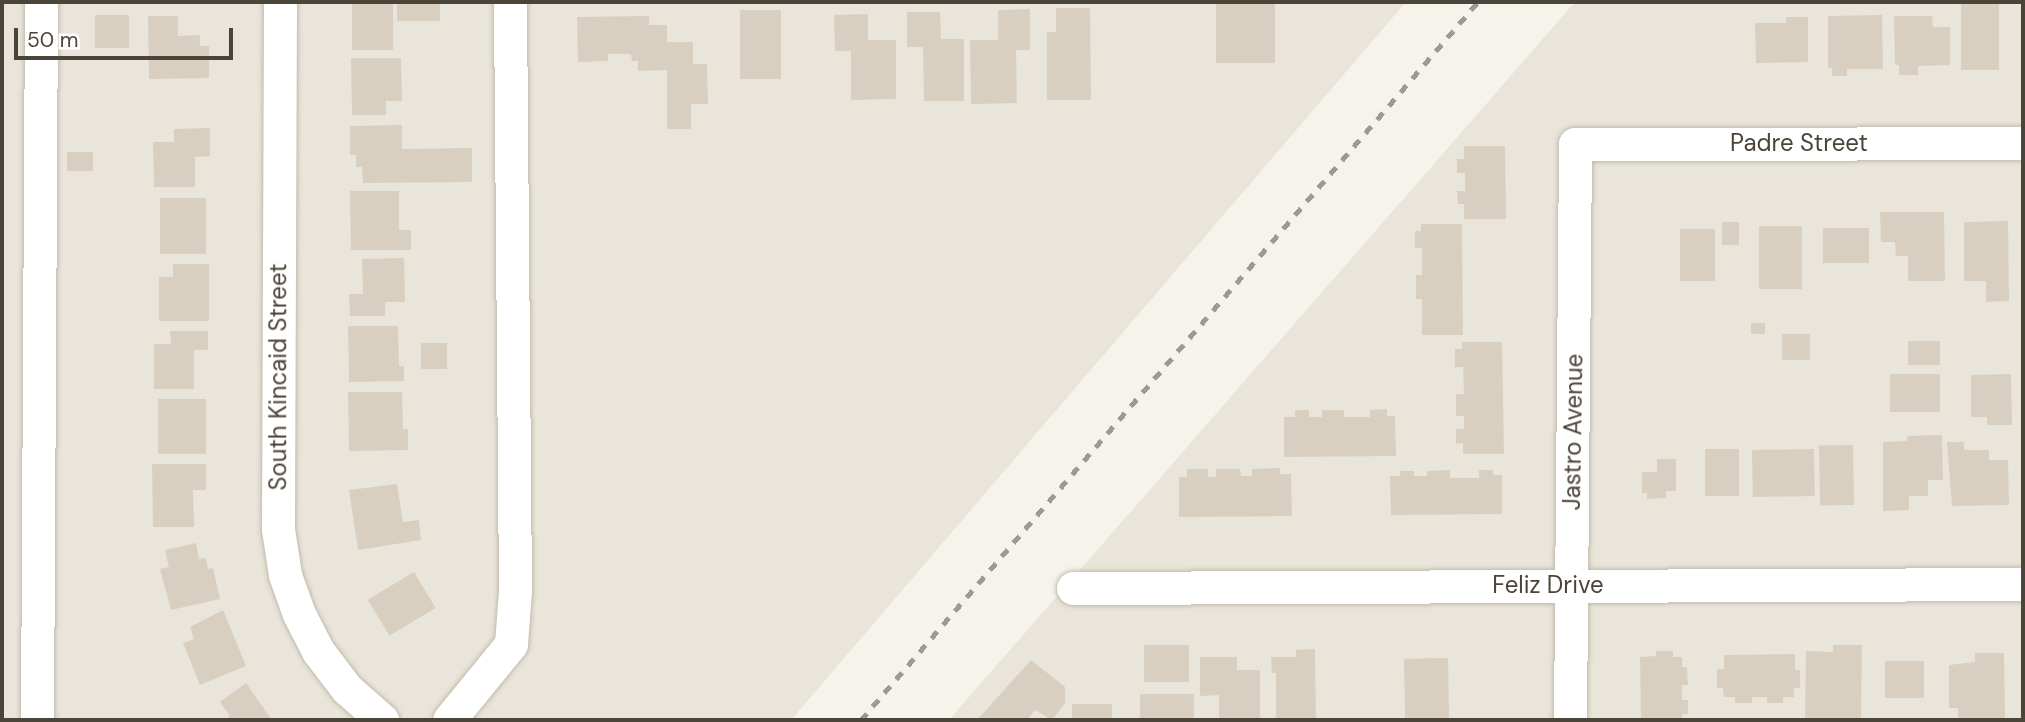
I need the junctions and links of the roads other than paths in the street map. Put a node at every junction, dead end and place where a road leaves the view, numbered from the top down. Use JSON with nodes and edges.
{"nodes":[{"id":1,"x":41,"y":2,"type":"edge"},
{"id":2,"x":280,"y":2,"type":"edge"},
{"id":3,"x":510,"y":2,"type":"edge"},
{"id":4,"x":2023,"y":143,"type":"edge"},
{"id":5,"x":1576,"y":144,"type":"joint"},
{"id":6,"x":2023,"y":584,"type":"edge"},
{"id":7,"x":1572,"y":585,"type":"junction"},
{"id":8,"x":1073,"y":588,"type":"dead end"},
{"id":9,"x":37,"y":720,"type":"edge"},
{"id":10,"x":382,"y":720,"type":"edge"},
{"id":11,"x":449,"y":720,"type":"edge"},
{"id":12,"x":1570,"y":720,"type":"edge"}],
"edges":[{"from":1,"to":9,"type":"street"},
{"from":2,"to":10,"type":"street","name":"South Kincaid Street"},
{"from":3,"to":11,"type":"street"},
{"from":4,"to":5,"type":"street","name":"Padre Street"},
{"from":5,"to":7,"type":"street","name":"Jastro Avenue"},
{"from":6,"to":7,"type":"street","name":"Feliz Drive"},
{"from":7,"to":8,"type":"street","name":"Feliz Drive"},
{"from":7,"to":12,"type":"street","name":"Jastro Avenue"}]}
